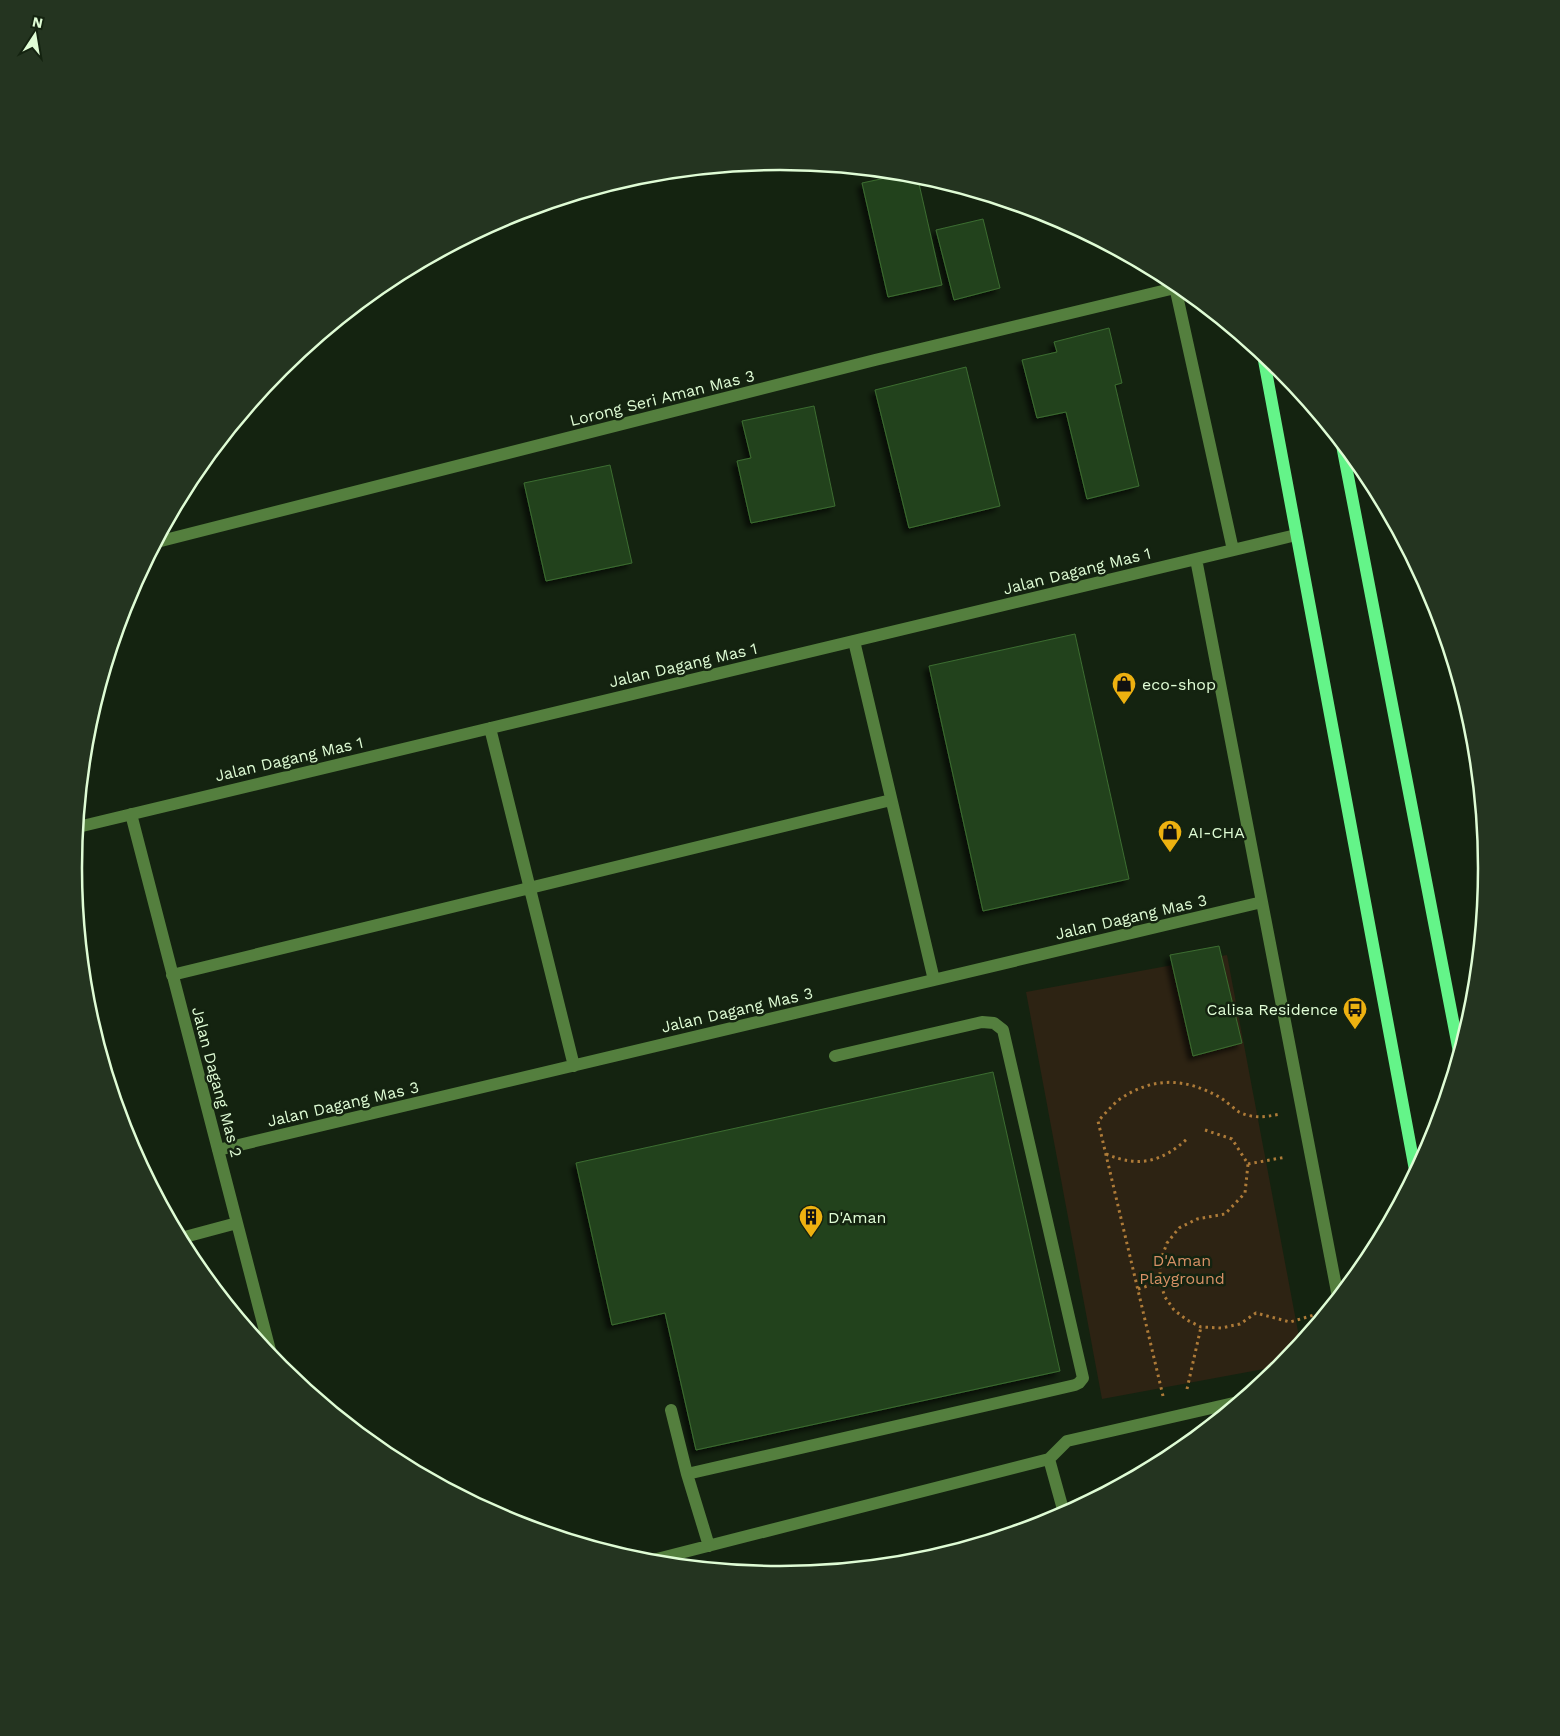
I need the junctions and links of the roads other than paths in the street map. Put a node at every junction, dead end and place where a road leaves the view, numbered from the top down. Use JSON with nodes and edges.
{"nodes":[{"id":1,"x":1166,"y":287,"type":"edge"},
{"id":2,"x":1176,"y":294,"type":"edge"},
{"id":3,"x":1265,"y":368,"type":"edge"},
{"id":4,"x":1345,"y":459,"type":"edge"},
{"id":5,"x":1296,"y":535,"type":"junction"},
{"id":6,"x":165,"y":540,"type":"edge"},
{"id":7,"x":1233,"y":550,"type":"junction"},
{"id":8,"x":1196,"y":559,"type":"junction"},
{"id":9,"x":854,"y":641,"type":"junction"},
{"id":10,"x":490,"y":728,"type":"junction"},
{"id":11,"x":891,"y":800,"type":"junction"},
{"id":12,"x":131,"y":814,"type":"junction"},
{"id":13,"x":84,"y":826,"type":"edge"},
{"id":14,"x":530,"y":888,"type":"junction"},
{"id":15,"x":1262,"y":902,"type":"junction"},
{"id":16,"x":172,"y":975,"type":"junction"},
{"id":17,"x":934,"y":980,"type":"junction"},
{"id":18,"x":1456,"y":1041,"type":"edge"},
{"id":19,"x":836,"y":1056,"type":"dead end"},
{"id":20,"x":574,"y":1066,"type":"junction"},
{"id":21,"x":218,"y":1150,"type":"junction"},
{"id":22,"x":1414,"y":1158,"type":"edge"},
{"id":23,"x":238,"y":1223,"type":"junction"},
{"id":24,"x":188,"y":1236,"type":"edge"},
{"id":25,"x":1336,"y":1288,"type":"edge"},
{"id":26,"x":268,"y":1340,"type":"edge"},
{"id":27,"x":1224,"y":1405,"type":"edge"},
{"id":28,"x":671,"y":1410,"type":"dead end"},
{"id":29,"x":1049,"y":1459,"type":"junction"},
{"id":30,"x":687,"y":1474,"type":"junction"},
{"id":31,"x":1062,"y":1505,"type":"edge"},
{"id":32,"x":709,"y":1546,"type":"junction"},
{"id":33,"x":668,"y":1556,"type":"edge"}],
"edges":[{"from":1,"to":6,"type":"street","name":"Lorong Seri Aman Mas 3"},
{"from":2,"to":7,"type":"street"},
{"from":3,"to":5,"type":"main road"},
{"from":4,"to":18,"type":"main road"},
{"from":5,"to":7,"type":"street","name":"Jalan Dagang Mas 1"},
{"from":5,"to":22,"type":"main road"},
{"from":7,"to":8,"type":"street","name":"Jalan Dagang Mas 1"},
{"from":8,"to":9,"type":"street","name":"Jalan Dagang Mas 1"},
{"from":8,"to":15,"type":"street"},
{"from":9,"to":10,"type":"street","name":"Jalan Dagang Mas 1"},
{"from":9,"to":11,"type":"street"},
{"from":10,"to":12,"type":"street","name":"Jalan Dagang Mas 1"},
{"from":10,"to":14,"type":"street"},
{"from":11,"to":14,"type":"street"},
{"from":11,"to":17,"type":"street"},
{"from":12,"to":13,"type":"street","name":"Jalan Dagang Mas 1"},
{"from":12,"to":16,"type":"street","name":"Jalan Dagang Mas 2"},
{"from":14,"to":16,"type":"street"},
{"from":14,"to":20,"type":"street"},
{"from":15,"to":17,"type":"street","name":"Jalan Dagang Mas 3"},
{"from":15,"to":25,"type":"street"},
{"from":16,"to":21,"type":"street","name":"Jalan Dagang Mas 2"},
{"from":17,"to":20,"type":"street","name":"Jalan Dagang Mas 3"},
{"from":19,"to":30,"type":"street"},
{"from":20,"to":21,"type":"street","name":"Jalan Dagang Mas 3"},
{"from":21,"to":23,"type":"street","name":"Jalan Dagang Mas 2"},
{"from":23,"to":24,"type":"street"},
{"from":23,"to":26,"type":"street","name":"Jalan Dagang Mas 2"},
{"from":27,"to":29,"type":"street"},
{"from":28,"to":30,"type":"street"},
{"from":29,"to":31,"type":"street"},
{"from":29,"to":32,"type":"street"},
{"from":30,"to":32,"type":"street"},
{"from":32,"to":33,"type":"street"}]}
